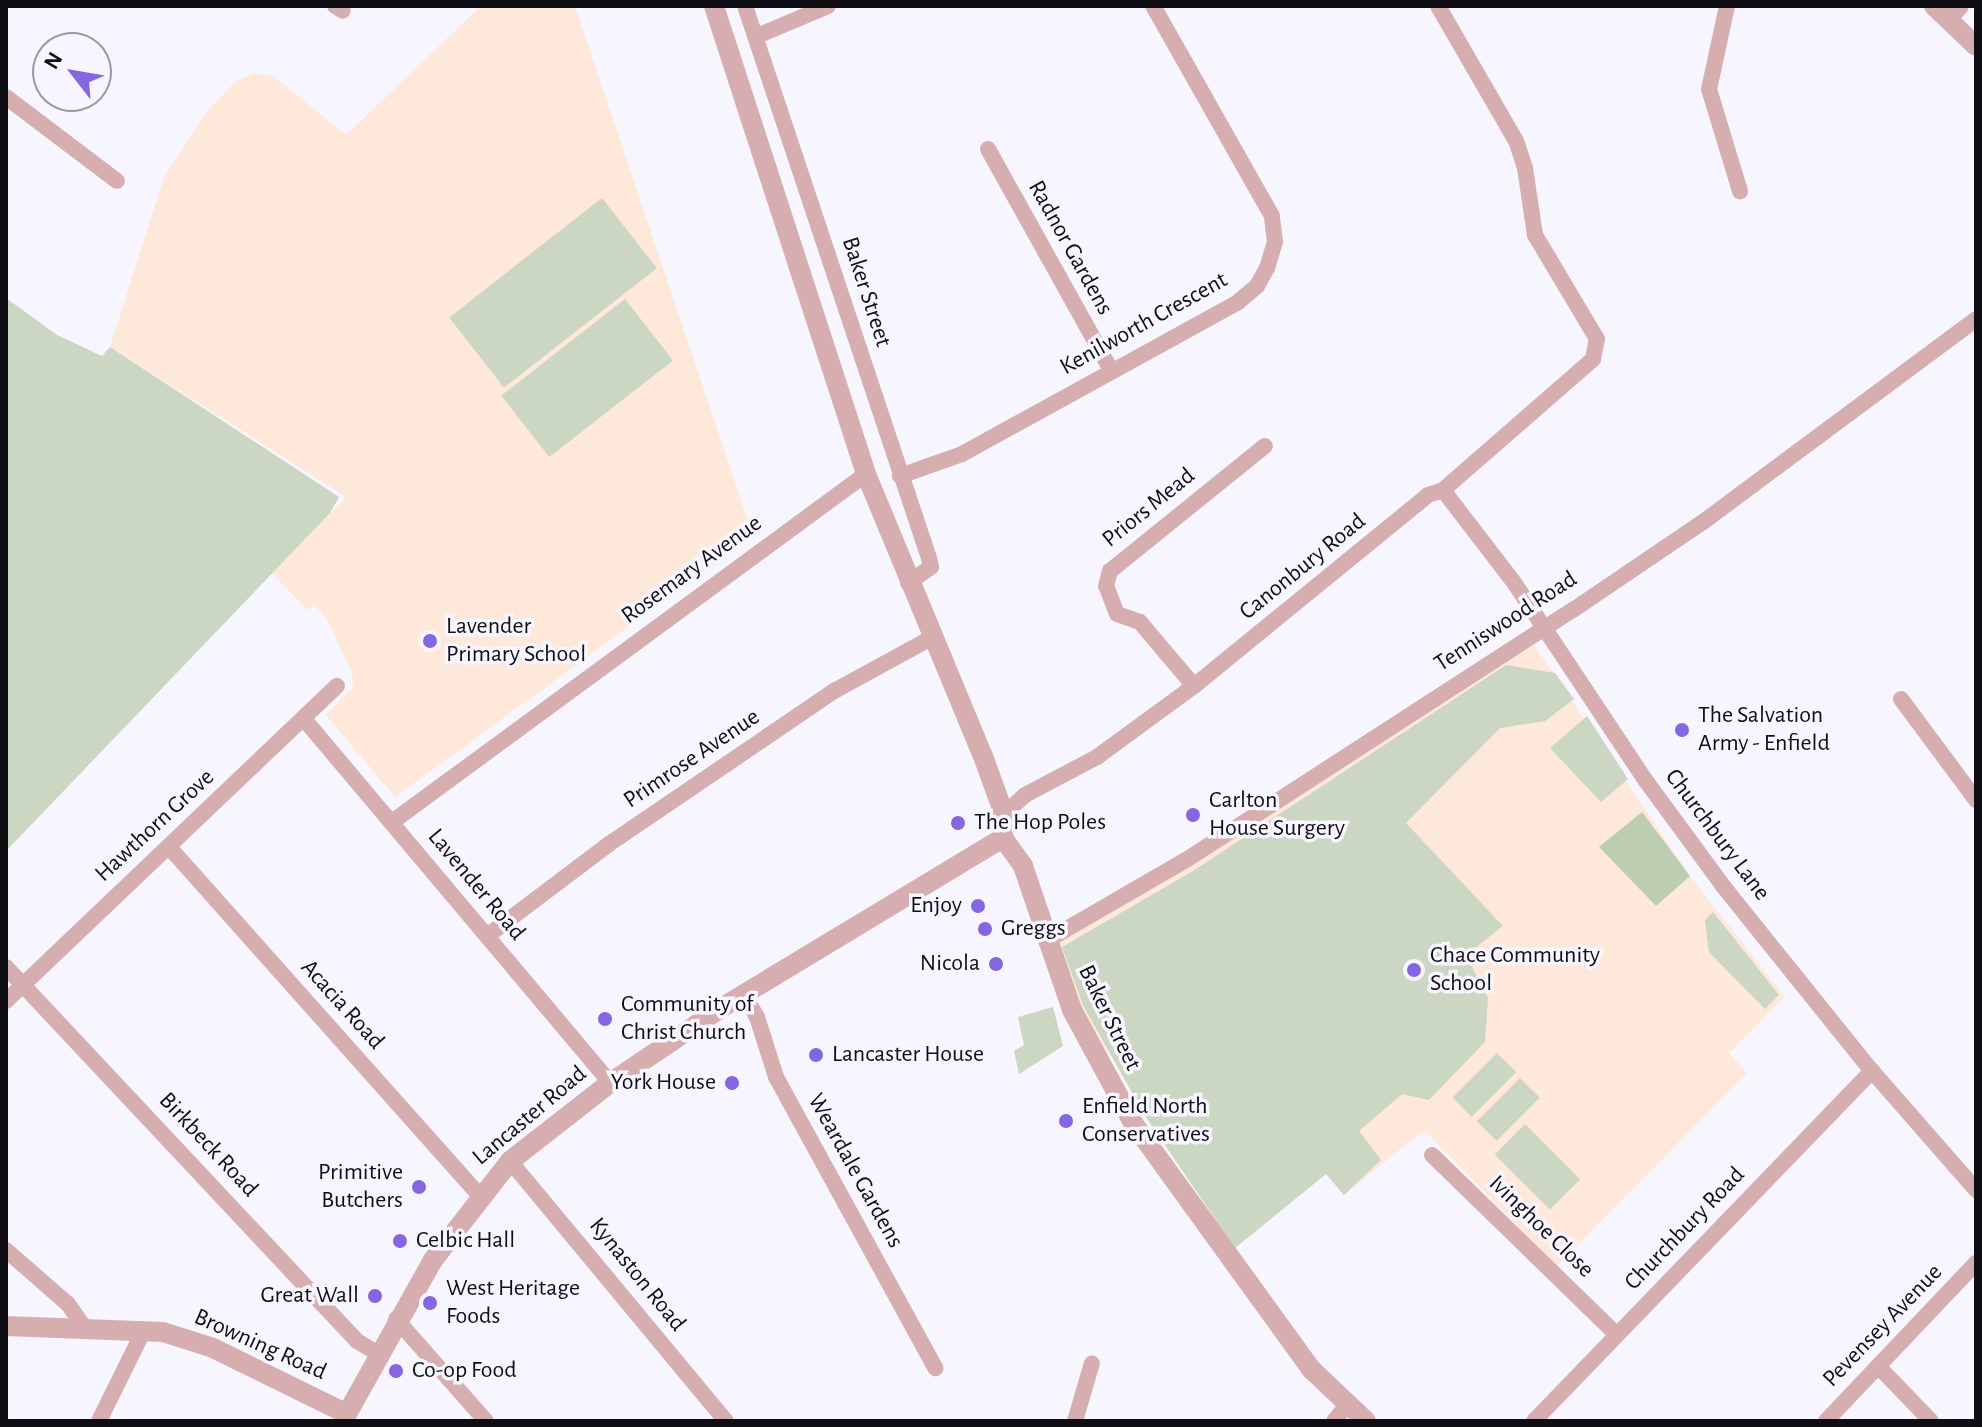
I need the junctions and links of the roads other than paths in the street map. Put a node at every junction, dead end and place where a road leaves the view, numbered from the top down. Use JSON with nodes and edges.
{"nodes":[{"id":1,"x":714,"y":6,"type":"edge"},
{"id":2,"x":745,"y":6,"type":"edge"},
{"id":3,"x":828,"y":6,"type":"edge"},
{"id":4,"x":1153,"y":6,"type":"edge"},
{"id":5,"x":1438,"y":6,"type":"edge"},
{"id":6,"x":1727,"y":6,"type":"edge"},
{"id":7,"x":1948,"y":11,"type":"edge"},
{"id":8,"x":757,"y":36,"type":"junction"},
{"id":9,"x":1976,"y":46,"type":"edge"},
{"id":10,"x":6,"y":97,"type":"edge"},
{"id":11,"x":988,"y":149,"type":"dead end"},
{"id":12,"x":117,"y":181,"type":"dead end"},
{"id":13,"x":1740,"y":191,"type":"dead end"},
{"id":14,"x":1976,"y":319,"type":"edge"},
{"id":15,"x":1111,"y":370,"type":"junction"},
{"id":16,"x":1265,"y":446,"type":"dead end"},
{"id":17,"x":866,"y":474,"type":"junction"},
{"id":18,"x":900,"y":476,"type":"junction"},
{"id":19,"x":1436,"y":493,"type":"junction"},
{"id":20,"x":908,"y":583,"type":"junction"},
{"id":21,"x":1543,"y":626,"type":"junction"},
{"id":22,"x":933,"y":637,"type":"junction"},
{"id":23,"x":337,"y":686,"type":"dead end"},
{"id":24,"x":1194,"y":686,"type":"junction"},
{"id":25,"x":1901,"y":699,"type":"dead end"},
{"id":26,"x":304,"y":719,"type":"junction"},
{"id":27,"x":1976,"y":800,"type":"edge"},
{"id":28,"x":1004,"y":814,"type":"junction"},
{"id":29,"x":392,"y":822,"type":"junction"},
{"id":30,"x":1003,"y":838,"type":"junction"},
{"id":31,"x":169,"y":847,"type":"junction"},
{"id":32,"x":487,"y":936,"type":"junction"},
{"id":33,"x":1046,"y":941,"type":"junction"},
{"id":34,"x":6,"y":967,"type":"edge"},
{"id":35,"x":24,"y":984,"type":"junction"},
{"id":36,"x":743,"y":993,"type":"junction"},
{"id":37,"x":6,"y":1001,"type":"edge"},
{"id":38,"x":1872,"y":1071,"type":"junction"},
{"id":39,"x":610,"y":1083,"type":"junction"},
{"id":40,"x":1432,"y":1155,"type":"dead end"},
{"id":41,"x":510,"y":1161,"type":"junction"},
{"id":42,"x":1976,"y":1190,"type":"edge"},
{"id":43,"x":479,"y":1195,"type":"junction"},
{"id":44,"x":6,"y":1250,"type":"edge"},
{"id":45,"x":1976,"y":1263,"type":"edge"},
{"id":46,"x":396,"y":1319,"type":"junction"},
{"id":47,"x":6,"y":1326,"type":"edge"},
{"id":48,"x":85,"y":1328,"type":"junction"},
{"id":49,"x":139,"y":1329,"type":"junction"},
{"id":50,"x":1616,"y":1334,"type":"junction"},
{"id":51,"x":377,"y":1353,"type":"junction"},
{"id":52,"x":1092,"y":1363,"type":"dead end"},
{"id":53,"x":1878,"y":1366,"type":"junction"},
{"id":54,"x":935,"y":1368,"type":"dead end"},
{"id":55,"x":1340,"y":1413,"type":"edge"},
{"id":56,"x":345,"y":1417,"type":"edge"},
{"id":57,"x":99,"y":1421,"type":"edge"},
{"id":58,"x":486,"y":1421,"type":"edge"},
{"id":59,"x":726,"y":1421,"type":"edge"},
{"id":60,"x":1075,"y":1421,"type":"edge"},
{"id":61,"x":1366,"y":1421,"type":"edge"},
{"id":62,"x":1534,"y":1421,"type":"edge"},
{"id":63,"x":1826,"y":1421,"type":"edge"},
{"id":64,"x":1931,"y":1421,"type":"edge"}],
"edges":[{"from":1,"to":17,"type":"street"},
{"from":2,"to":8,"type":"street","name":"Baker Street"},
{"from":3,"to":8,"type":"street"},
{"from":4,"to":15,"type":"street","name":"Kenilworth Crescent"},
{"from":5,"to":19,"type":"street","name":"Canonbury Road"},
{"from":6,"to":13,"type":"street"},
{"from":7,"to":9,"type":"street"},
{"from":8,"to":18,"type":"street","name":"Baker Street"},
{"from":10,"to":12,"type":"street"},
{"from":11,"to":15,"type":"street","name":"Radnor Gardens"},
{"from":14,"to":21,"type":"street","name":"Tenniswood Road"},
{"from":15,"to":18,"type":"street","name":"Kenilworth Crescent"},
{"from":16,"to":24,"type":"street","name":"Priors Mead"},
{"from":17,"to":20,"type":"street"},
{"from":17,"to":29,"type":"street","name":"Rosemary Avenue"},
{"from":18,"to":20,"type":"street","name":"Baker Street"},
{"from":19,"to":21,"type":"street","name":"Churchbury Lane"},
{"from":19,"to":24,"type":"street","name":"Canonbury Road"},
{"from":20,"to":22,"type":"street"},
{"from":21,"to":33,"type":"street","name":"Tenniswood Road"},
{"from":21,"to":38,"type":"street","name":"Churchbury Lane"},
{"from":22,"to":28,"type":"street"},
{"from":22,"to":32,"type":"street","name":"Primrose Avenue"},
{"from":23,"to":26,"type":"street","name":"Hawthorn Grove"},
{"from":24,"to":28,"type":"street","name":"Canonbury Road"},
{"from":25,"to":27,"type":"street"},
{"from":26,"to":29,"type":"street","name":"Lavender Road"},
{"from":26,"to":31,"type":"street","name":"Hawthorn Grove"},
{"from":28,"to":30,"type":"street"},
{"from":29,"to":32,"type":"street","name":"Lavender Road"},
{"from":30,"to":33,"type":"street","name":"Baker Street"},
{"from":30,"to":36,"type":"street","name":"Lancaster Road"},
{"from":31,"to":35,"type":"street","name":"Hawthorn Grove"},
{"from":31,"to":43,"type":"street","name":"Acacia Road"},
{"from":32,"to":39,"type":"street","name":"Lavender Road"},
{"from":33,"to":55,"type":"street","name":"Baker Street"},
{"from":34,"to":35,"type":"street","name":"Birkbeck Road"},
{"from":35,"to":37,"type":"street","name":"Hawthorn Grove"},
{"from":35,"to":51,"type":"street","name":"Birkbeck Road"},
{"from":36,"to":39,"type":"street","name":"Lancaster Road"},
{"from":36,"to":54,"type":"street","name":"Weardale Gardens"},
{"from":38,"to":42,"type":"street","name":"Churchbury Lane"},
{"from":38,"to":50,"type":"street","name":"Churchbury Road"},
{"from":39,"to":41,"type":"street","name":"Lancaster Road"},
{"from":40,"to":50,"type":"street","name":"Ivinghoe Close"},
{"from":41,"to":43,"type":"street","name":"Lancaster Road"},
{"from":41,"to":59,"type":"street","name":"Kynaston Road"},
{"from":43,"to":46,"type":"street","name":"Lancaster Road"},
{"from":44,"to":48,"type":"street"},
{"from":45,"to":53,"type":"street","name":"Pevensey Avenue"},
{"from":46,"to":51,"type":"street","name":"Lancaster Road"},
{"from":46,"to":58,"type":"street"},
{"from":47,"to":48,"type":"street","name":"Browning Road"},
{"from":48,"to":49,"type":"street","name":"Browning Road"},
{"from":49,"to":56,"type":"street","name":"Browning Road"},
{"from":49,"to":57,"type":"street"},
{"from":50,"to":62,"type":"street","name":"Churchbury Road"},
{"from":51,"to":56,"type":"street","name":"Lancaster Road"},
{"from":52,"to":60,"type":"street"},
{"from":53,"to":63,"type":"street","name":"Pevensey Avenue"},
{"from":53,"to":64,"type":"street"},
{"from":55,"to":61,"type":"street","name":"Baker Street"}]}
